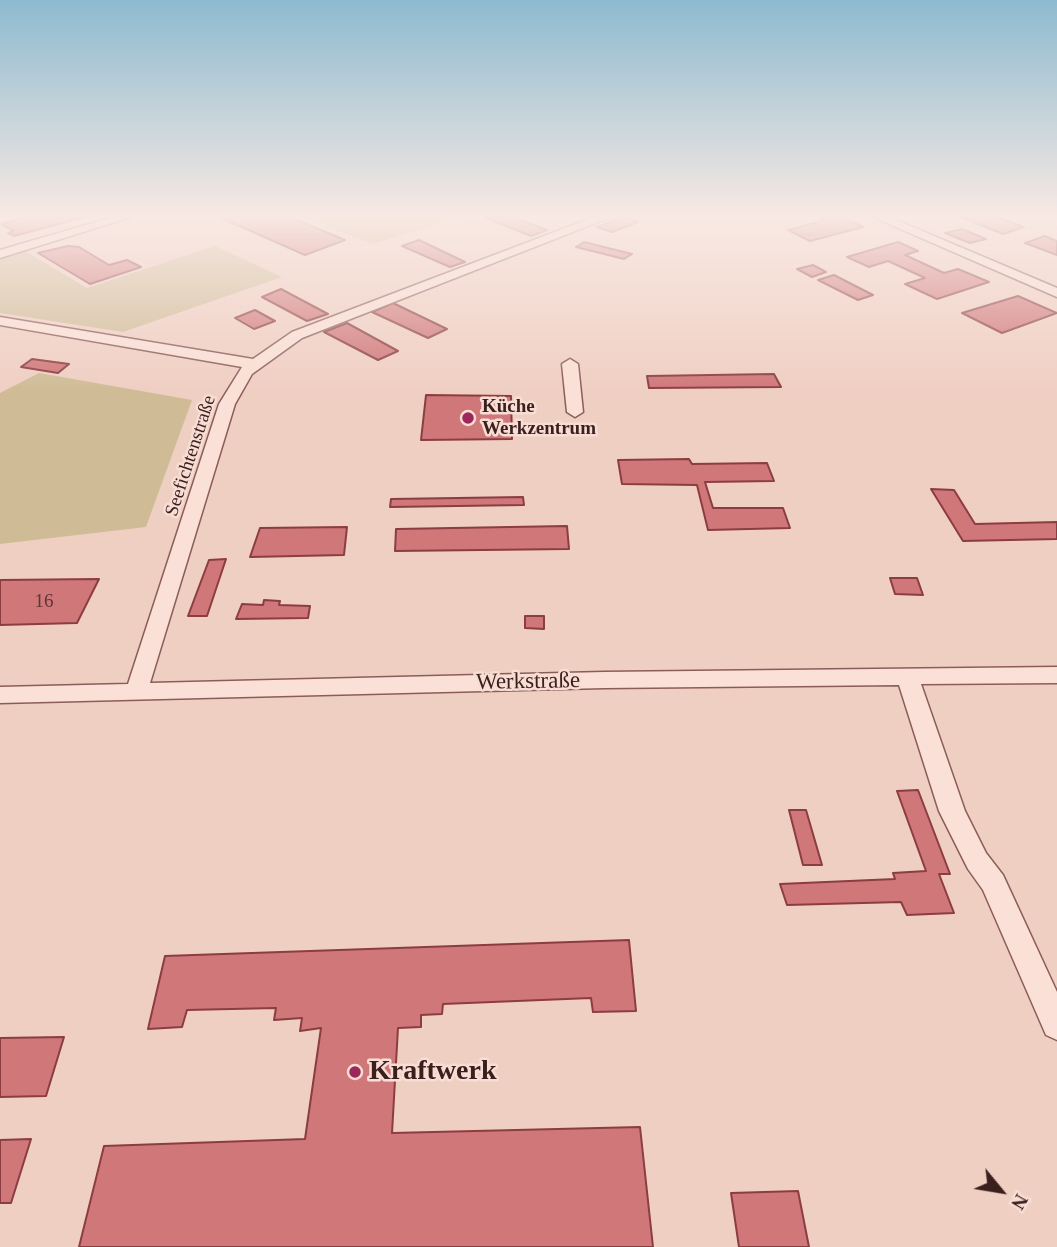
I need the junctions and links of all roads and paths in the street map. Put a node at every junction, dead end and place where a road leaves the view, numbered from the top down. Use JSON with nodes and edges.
{"nodes":[{"id":1,"x":453,"y":275,"type":"edge"},
{"id":2,"x":1015,"y":275,"type":"edge"},
{"id":3,"x":1057,"y":293,"type":"edge"},
{"id":4,"x":0,"y":321,"type":"edge"},
{"id":5,"x":253,"y":364,"type":"junction"},
{"id":6,"x":570,"y":364,"type":"dead end"},
{"id":7,"x":575,"y":412,"type":"dead end"},
{"id":8,"x":1057,"y":675,"type":"edge"},
{"id":9,"x":907,"y":677,"type":"junction"},
{"id":10,"x":137,"y":690,"type":"junction"},
{"id":11,"x":0,"y":695,"type":"edge"},
{"id":12,"x":1057,"y":1025,"type":"edge"}],
"edges":[{"from":1,"to":5,"type":"street","name":"Seefichtenstraße"},
{"from":2,"to":3,"type":"street"},
{"from":4,"to":5,"type":"street"},
{"from":5,"to":10,"type":"street","name":"Seefichtenstraße"},
{"from":6,"to":7,"type":"street"},
{"from":8,"to":9,"type":"street","name":"Werkstraße"},
{"from":9,"to":10,"type":"street","name":"Werkstraße"},
{"from":9,"to":12,"type":"street"},
{"from":10,"to":11,"type":"street","name":"Werkstraße"}]}
